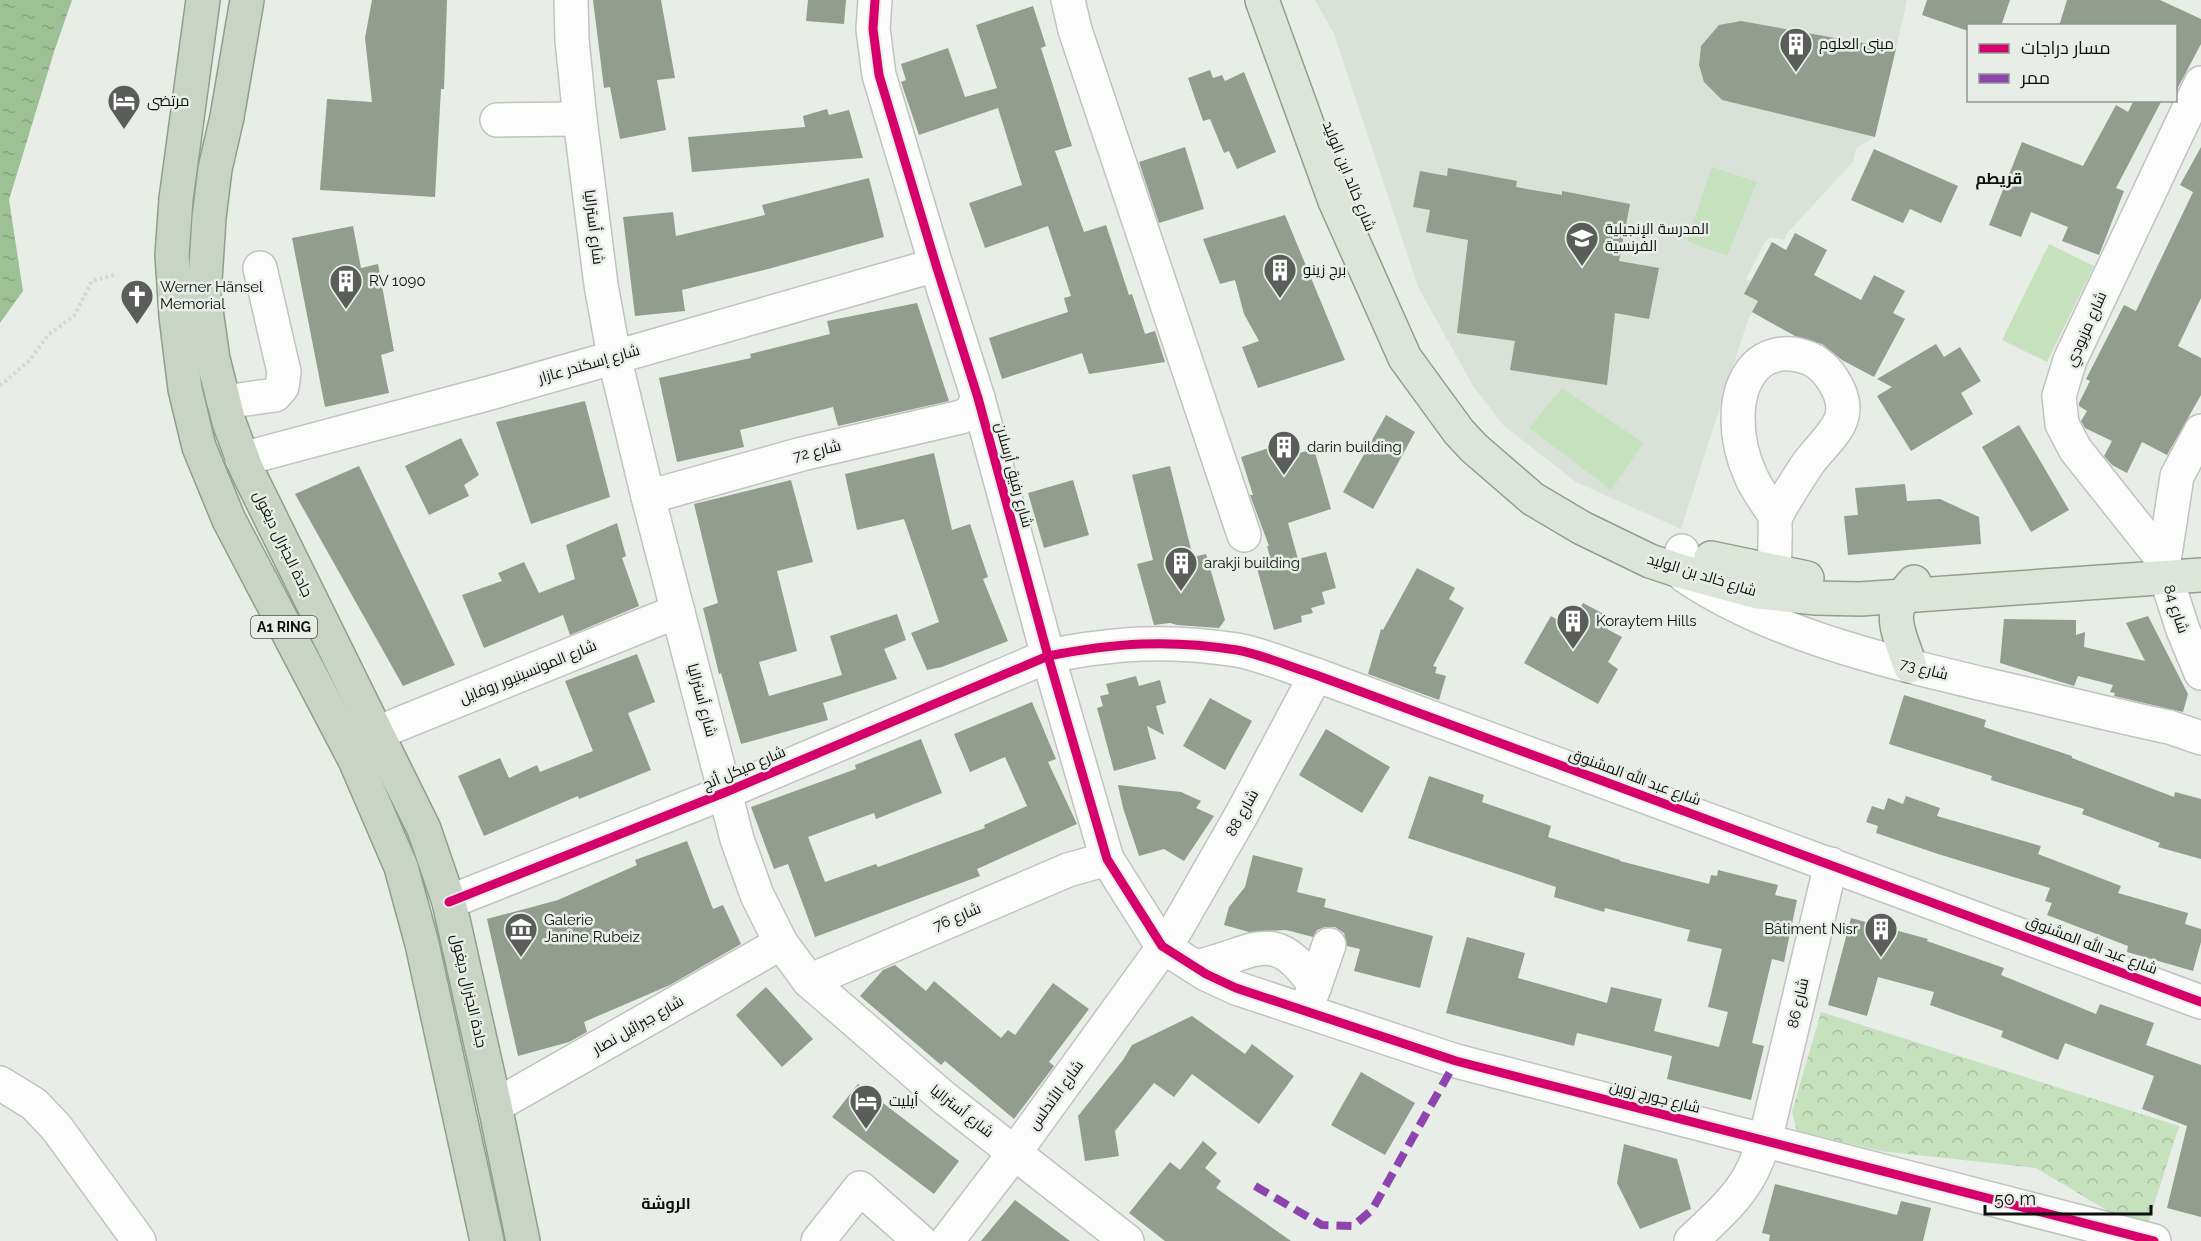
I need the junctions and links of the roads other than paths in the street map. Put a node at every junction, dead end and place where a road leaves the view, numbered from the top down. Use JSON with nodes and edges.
{"nodes":[{"id":1,"x":202,"y":0,"type":"edge"},
{"id":2,"x":247,"y":0,"type":"edge"},
{"id":3,"x":571,"y":0,"type":"edge"},
{"id":4,"x":875,"y":0,"type":"edge"},
{"id":5,"x":1068,"y":0,"type":"edge"},
{"id":6,"x":1262,"y":0,"type":"edge"},
{"id":7,"x":1281,"y":0,"type":"edge"},
{"id":8,"x":2201,"y":83,"type":"edge"},
{"id":9,"x":580,"y":119,"type":"junction"},
{"id":10,"x":496,"y":120,"type":"dead end"},
{"id":11,"x":936,"y":265,"type":"junction"},
{"id":12,"x":260,"y":268,"type":"dead end"},
{"id":13,"x":1368,"y":277,"type":"joint"},
{"id":14,"x":1424,"y":349,"type":"joint"},
{"id":15,"x":614,"y":356,"type":"junction"},
{"id":16,"x":978,"y":398,"type":"junction"},
{"id":17,"x":224,"y":402,"type":"junction"},
{"id":18,"x":2201,"y":431,"type":"edge"},
{"id":19,"x":242,"y":459,"type":"junction"},
{"id":20,"x":648,"y":497,"type":"junction"},
{"id":21,"x":1776,"y":517,"type":"dead end"},
{"id":22,"x":1244,"y":535,"type":"dead end"},
{"id":23,"x":2201,"y":559,"type":"edge"},
{"id":24,"x":1681,"y":561,"type":"junction"},
{"id":25,"x":2165,"y":569,"type":"junction"},
{"id":26,"x":2201,"y":575,"type":"edge"},
{"id":27,"x":1773,"y":583,"type":"junction"},
{"id":28,"x":1910,"y":587,"type":"junction"},
{"id":29,"x":678,"y":611,"type":"junction"},
{"id":30,"x":1048,"y":656,"type":"junction"},
{"id":31,"x":1910,"y":666,"type":"junction"},
{"id":32,"x":2201,"y":673,"type":"edge"},
{"id":33,"x":1316,"y":675,"type":"junction"},
{"id":34,"x":377,"y":733,"type":"junction"},
{"id":35,"x":2201,"y":738,"type":"edge"},
{"id":36,"x":726,"y":792,"type":"junction"},
{"id":37,"x":1107,"y":859,"type":"junction"},
{"id":38,"x":1831,"y":864,"type":"junction"},
{"id":39,"x":449,"y":902,"type":"junction"},
{"id":40,"x":781,"y":943,"type":"junction"},
{"id":41,"x":1329,"y":945,"type":"dead end"},
{"id":42,"x":1162,"y":946,"type":"junction"},
{"id":43,"x":1195,"y":967,"type":"junction"},
{"id":44,"x":809,"y":981,"type":"junction"},
{"id":45,"x":1310,"y":999,"type":"junction"},
{"id":46,"x":2201,"y":1002,"type":"edge"},
{"id":47,"x":0,"y":1083,"type":"edge"},
{"id":48,"x":495,"y":1106,"type":"junction"},
{"id":49,"x":1765,"y":1140,"type":"junction"},
{"id":50,"x":1015,"y":1152,"type":"junction"},
{"id":51,"x":903,"y":1236,"type":"edge"},
{"id":52,"x":139,"y":1241,"type":"edge"},
{"id":53,"x":487,"y":1241,"type":"edge"},
{"id":54,"x":523,"y":1241,"type":"edge"},
{"id":55,"x":818,"y":1241,"type":"edge"},
{"id":56,"x":947,"y":1241,"type":"edge"},
{"id":57,"x":1127,"y":1241,"type":"edge"},
{"id":58,"x":1691,"y":1241,"type":"edge"},
{"id":59,"x":2154,"y":1241,"type":"edge"}],
"edges":[{"from":1,"to":53,"type":"highway","number":"A1 RING"},
{"from":2,"to":17,"type":"highway","name":"جادة الجنرال ديغول","number":"A1 RING"},
{"from":3,"to":9,"type":"street","name":"شارع أستراليا"},
{"from":4,"to":11,"type":"street","name":"شارع رفيق أرسلان"},
{"from":5,"to":22,"type":"street"},
{"from":6,"to":13,"type":"main road","name":"شارع خالد ابن الوليد"},
{"from":7,"to":14,"type":"main road","name":"شارع خالد ابن الوليد"},
{"from":8,"to":25,"type":"street","name":"شارع مزبودي"},
{"from":9,"to":10,"type":"street"},
{"from":9,"to":15,"type":"street","name":"شارع أستراليا"},
{"from":11,"to":15,"type":"street","name":"شارع إسكندر عازار"},
{"from":11,"to":16,"type":"street","name":"شارع رفيق أرسلان"},
{"from":12,"to":17,"type":"street"},
{"from":13,"to":24,"type":"main road","name":"شارع خالد بن الوليد"},
{"from":14,"to":24,"type":"main road","name":"شارع خالد بن الوليد"},
{"from":15,"to":19,"type":"street","name":"شارع إسكندر عازار"},
{"from":15,"to":20,"type":"street","name":"شارع أستراليا"},
{"from":16,"to":20,"type":"street","name":"شارع 72"},
{"from":16,"to":30,"type":"street","name":"شارع رفيق أرسلان"},
{"from":17,"to":19,"type":"highway","name":"جادة الجنرال ديغول","number":"A1 RING"},
{"from":18,"to":25,"type":"street"},
{"from":19,"to":34,"type":"highway","name":"جادة الجنرال ديغول","number":"A1 RING"},
{"from":20,"to":29,"type":"street","name":"شارع أستراليا"},
{"from":21,"to":27,"type":"street"},
{"from":23,"to":25,"type":"main road","name":"شارع خالد بن الوليد"},
{"from":24,"to":27,"type":"main road","name":"شارع خالد بن الوليد"},
{"from":24,"to":31,"type":"street","name":"شارع 73"},
{"from":25,"to":26,"type":"main road","name":"شارع خالد بن الوليد"},
{"from":25,"to":28,"type":"main road","name":"شارع خالد بن الوليد"},
{"from":25,"to":32,"type":"street","name":"شارع 84"},
{"from":27,"to":28,"type":"main road","name":"شارع خالد بن الوليد"},
{"from":28,"to":31,"type":"main road"},
{"from":29,"to":34,"type":"street","name":"شارع المونسينيور روفايل"},
{"from":29,"to":36,"type":"street","name":"شارع أستراليا"},
{"from":30,"to":33,"type":"street","name":"شارع عبد الله المشنوق"},
{"from":30,"to":36,"type":"street","name":"شارع ميكل أنج"},
{"from":30,"to":37,"type":"street","name":"شارع رفيق أرسلان"},
{"from":31,"to":35,"type":"street","name":"شارع 73"},
{"from":33,"to":38,"type":"street","name":"شارع عبد الله المشنوق"},
{"from":33,"to":42,"type":"street","name":"شارع 88"},
{"from":34,"to":39,"type":"highway","name":"جادة الجنرال ديغول","number":"A1 RING"},
{"from":36,"to":39,"type":"street","name":"شارع ميكل أنج"},
{"from":36,"to":40,"type":"street","name":"شارع أستراليا"},
{"from":37,"to":42,"type":"street","name":"شارع رفيق أرسلان"},
{"from":37,"to":44,"type":"street","name":"شارع 76"},
{"from":38,"to":46,"type":"street","name":"شارع عبد الله المشنوق"},
{"from":38,"to":49,"type":"street","name":"شارع 86"},
{"from":39,"to":48,"type":"highway","name":"جادة الجنرال ديغول","number":"A1 RING"},
{"from":40,"to":44,"type":"street","name":"شارع أستراليا"},
{"from":40,"to":48,"type":"street","name":"شارع جبرائيل نصار"},
{"from":41,"to":45,"type":"street"},
{"from":42,"to":43,"type":"street","name":"شارع جورج زوين"},
{"from":42,"to":50,"type":"street","name":"شارع الأندلس"},
{"from":43,"to":45,"type":"street","name":"شارع جورج زوين"},
{"from":43,"to":45,"type":"street"},
{"from":44,"to":50,"type":"street","name":"شارع أستراليا"},
{"from":45,"to":49,"type":"street","name":"شارع جورج زوين"},
{"from":47,"to":52,"type":"street"},
{"from":48,"to":54,"type":"highway","name":"جادة الجنرال ديغول","number":"A1 RING"},
{"from":49,"to":58,"type":"street","name":"شارع 86"},
{"from":49,"to":59,"type":"street","name":"شارع جورج زوين"},
{"from":50,"to":56,"type":"street","name":"شارع الأندلس"},
{"from":50,"to":57,"type":"street","name":"شارع أستراليا"},
{"from":51,"to":55,"type":"street"}]}
